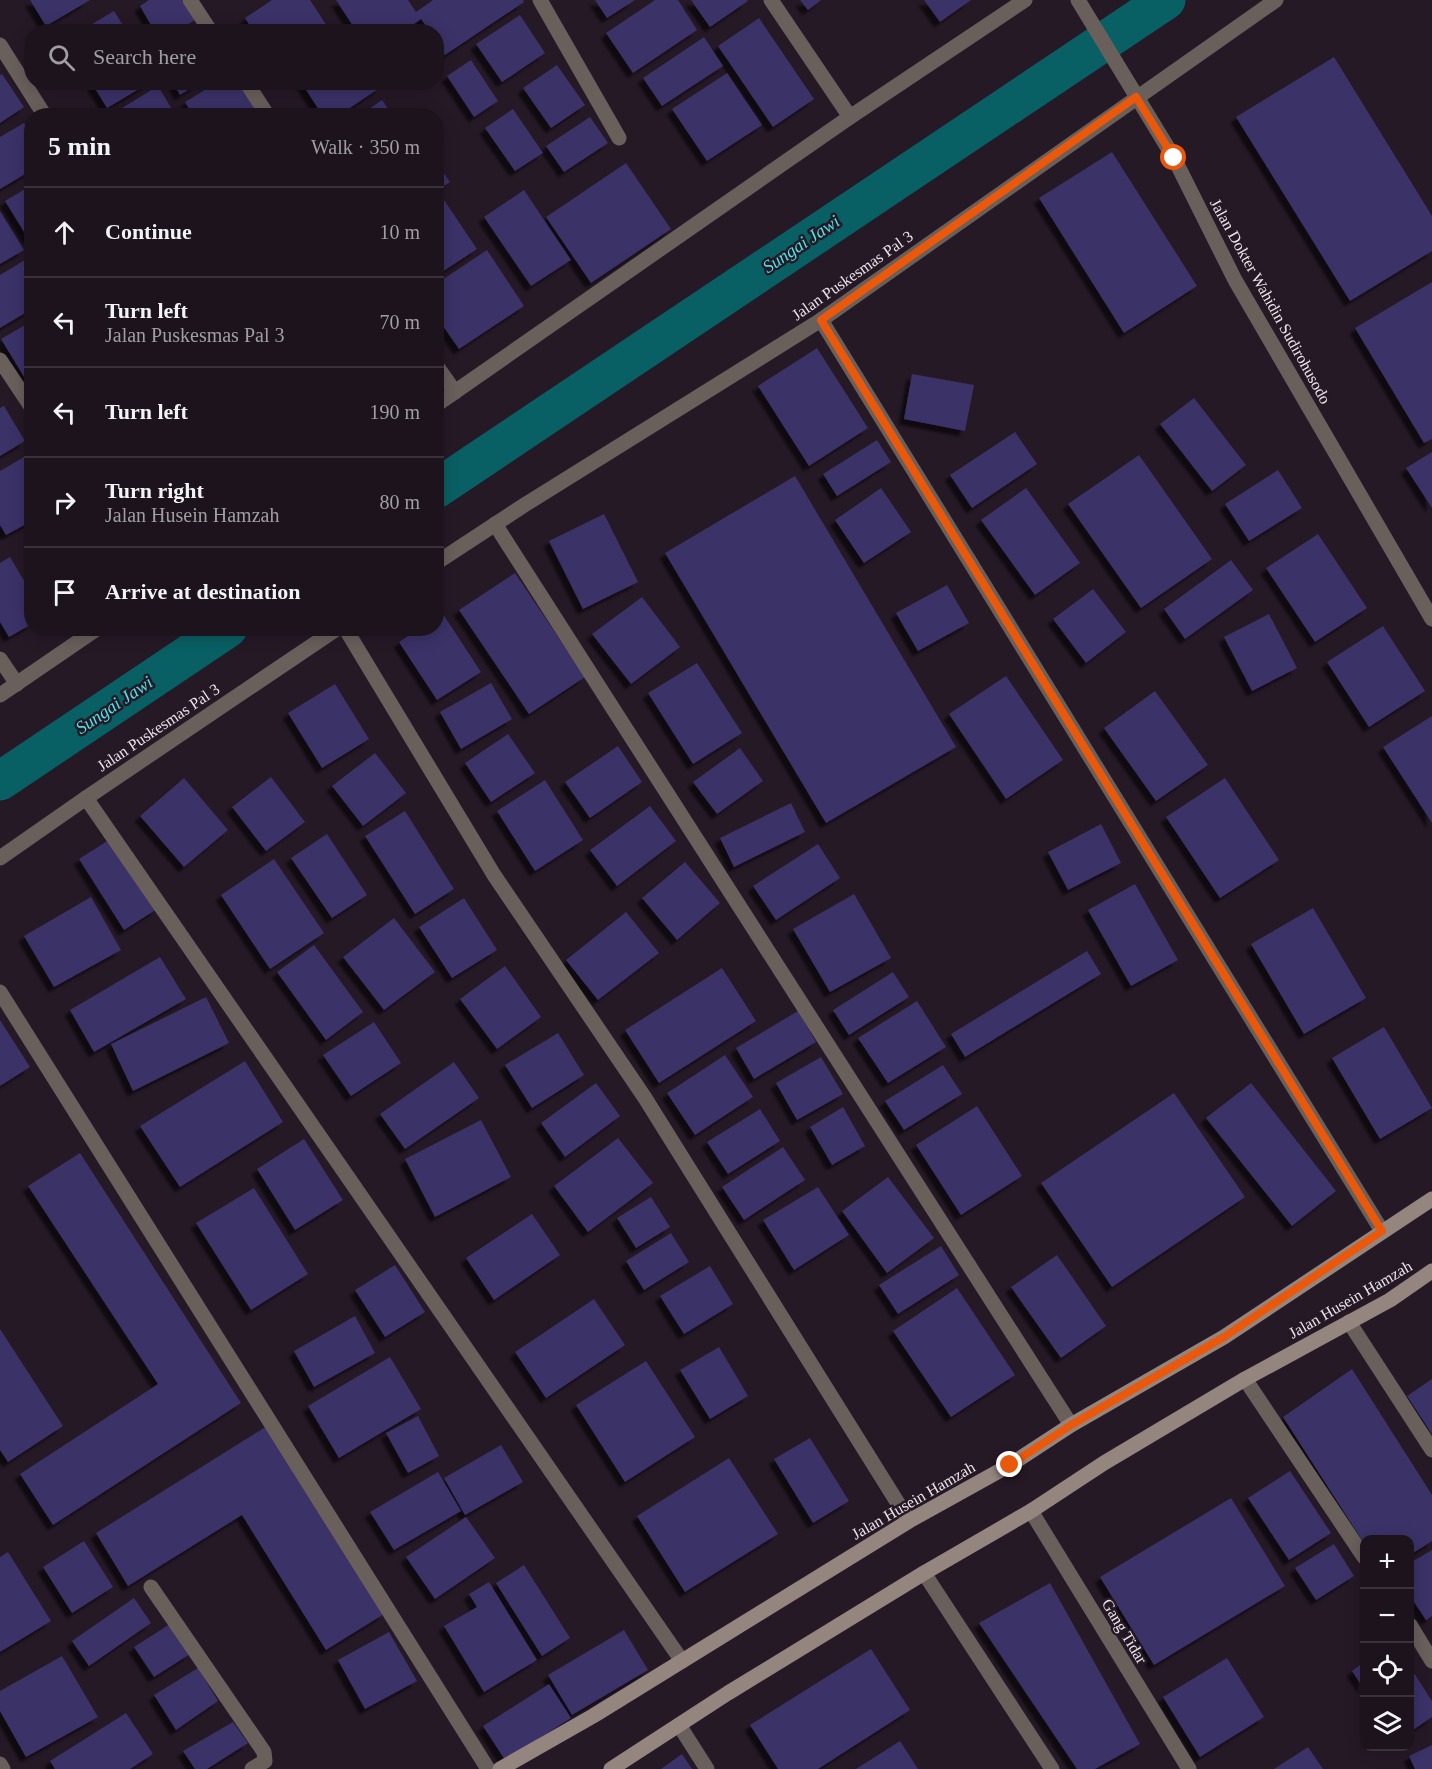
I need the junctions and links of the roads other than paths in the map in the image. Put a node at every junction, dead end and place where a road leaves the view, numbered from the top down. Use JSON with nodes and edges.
{"nodes":[{"id":1,"x":190,"y":0,"type":"edge"},
{"id":2,"x":540,"y":0,"type":"edge"},
{"id":3,"x":771,"y":0,"type":"edge"},
{"id":4,"x":1025,"y":0,"type":"edge"},
{"id":5,"x":1078,"y":0,"type":"edge"},
{"id":6,"x":1276,"y":0,"type":"edge"},
{"id":7,"x":206,"y":24,"type":"edge"},
{"id":8,"x":0,"y":45,"type":"edge"},
{"id":9,"x":24,"y":83,"type":"edge"},
{"id":10,"x":29,"y":90,"type":"edge"},
{"id":11,"x":251,"y":90,"type":"edge"},
{"id":12,"x":1136,"y":97,"type":"junction"},
{"id":13,"x":40,"y":108,"type":"edge"},
{"id":14,"x":263,"y":108,"type":"edge"},
{"id":15,"x":850,"y":117,"type":"junction"},
{"id":16,"x":619,"y":138,"type":"dead end"},
{"id":17,"x":821,"y":320,"type":"junction"},
{"id":18,"x":0,"y":360,"type":"edge"},
{"id":19,"x":444,"y":376,"type":"edge"},
{"id":20,"x":455,"y":392,"type":"junction"},
{"id":21,"x":24,"y":396,"type":"edge"},
{"id":22,"x":444,"y":400,"type":"edge"},
{"id":23,"x":495,"y":524,"type":"junction"},
{"id":24,"x":444,"y":558,"type":"edge"},
{"id":25,"x":1432,"y":619,"type":"edge"},
{"id":26,"x":86,"y":636,"type":"edge"},
{"id":27,"x":326,"y":636,"type":"edge"},
{"id":28,"x":350,"y":636,"type":"edge"},
{"id":29,"x":0,"y":659,"type":"edge"},
{"id":30,"x":17,"y":684,"type":"junction"},
{"id":31,"x":0,"y":695,"type":"edge"},
{"id":32,"x":86,"y":798,"type":"junction"},
{"id":33,"x":0,"y":858,"type":"edge"},
{"id":34,"x":0,"y":992,"type":"edge"},
{"id":35,"x":1432,"y":1199,"type":"edge"},
{"id":36,"x":1382,"y":1231,"type":"junction"},
{"id":37,"x":1432,"y":1271,"type":"edge"},
{"id":38,"x":1349,"y":1322,"type":"junction"},
{"id":39,"x":1245,"y":1379,"type":"junction"},
{"id":40,"x":1071,"y":1425,"type":"junction"},
{"id":41,"x":1432,"y":1450,"type":"edge"},
{"id":42,"x":1031,"y":1511,"type":"junction"},
{"id":43,"x":909,"y":1521,"type":"junction"},
{"id":44,"x":1360,"y":1550,"type":"edge"},
{"id":45,"x":924,"y":1573,"type":"junction"},
{"id":46,"x":151,"y":1587,"type":"dead end"},
{"id":47,"x":1414,"y":1631,"type":"edge"},
{"id":48,"x":1432,"y":1660,"type":"edge"},
{"id":49,"x":682,"y":1661,"type":"junction"},
{"id":50,"x":679,"y":1725,"type":"junction"},
{"id":51,"x":0,"y":1764,"type":"edge"},
{"id":52,"x":3,"y":1769,"type":"edge"},
{"id":53,"x":252,"y":1769,"type":"edge"},
{"id":54,"x":488,"y":1769,"type":"edge"},
{"id":55,"x":500,"y":1769,"type":"edge"},
{"id":56,"x":611,"y":1769,"type":"edge"},
{"id":57,"x":707,"y":1769,"type":"edge"},
{"id":58,"x":1052,"y":1769,"type":"edge"},
{"id":59,"x":1188,"y":1769,"type":"edge"}],
"edges":[{"from":1,"to":7,"type":"street"},
{"from":2,"to":16,"type":"street"},
{"from":3,"to":15,"type":"street"},
{"from":4,"to":15,"type":"street"},
{"from":5,"to":12,"type":"street","name":"Jalan Dokter Wahidin Sudirohusodo"},
{"from":6,"to":12,"type":"street","name":"Jalan Puskesmas Pal 3"},
{"from":8,"to":9,"type":"street"},
{"from":10,"to":13,"type":"street"},
{"from":11,"to":14,"type":"street"},
{"from":12,"to":17,"type":"street","name":"Jalan Puskesmas Pal 3"},
{"from":12,"to":25,"type":"street","name":"Jalan Dokter Wahidin Sudirohusodo"},
{"from":15,"to":20,"type":"street"},
{"from":17,"to":23,"type":"street","name":"Jalan Puskesmas Pal 3"},
{"from":17,"to":36,"type":"street"},
{"from":18,"to":21,"type":"street"},
{"from":19,"to":20,"type":"street"},
{"from":20,"to":22,"type":"street"},
{"from":23,"to":24,"type":"street","name":"Jalan Puskesmas Pal 3"},
{"from":23,"to":40,"type":"street"},
{"from":26,"to":30,"type":"street"},
{"from":27,"to":32,"type":"street","name":"Jalan Puskesmas Pal 3"},
{"from":28,"to":43,"type":"street"},
{"from":29,"to":30,"type":"street"},
{"from":30,"to":31,"type":"street"},
{"from":32,"to":33,"type":"street","name":"Jalan Puskesmas Pal 3"},
{"from":32,"to":49,"type":"street"},
{"from":34,"to":54,"type":"street"},
{"from":35,"to":36,"type":"street","name":"Jalan Husein Hamzah"},
{"from":36,"to":40,"type":"street","name":"Jalan Husein Hamzah"},
{"from":37,"to":38,"type":"street","name":"Jalan Husein Hamzah"},
{"from":38,"to":39,"type":"street","name":"Jalan Husein Hamzah"},
{"from":38,"to":41,"type":"street"},
{"from":39,"to":42,"type":"street","name":"Jalan Husein Hamzah"},
{"from":39,"to":44,"type":"street"},
{"from":40,"to":43,"type":"street","name":"Jalan Husein Hamzah"},
{"from":42,"to":45,"type":"street","name":"Jalan Husein Hamzah"},
{"from":42,"to":59,"type":"street","name":"Gang Tidar"},
{"from":43,"to":49,"type":"street","name":"Jalan Husein Hamzah"},
{"from":45,"to":50,"type":"street","name":"Jalan Husein Hamzah"},
{"from":45,"to":58,"type":"street"},
{"from":46,"to":53,"type":"street"},
{"from":47,"to":48,"type":"street"},
{"from":49,"to":55,"type":"street","name":"Jalan Husein Hamzah"},
{"from":50,"to":56,"type":"street","name":"Jalan Husein Hamzah"},
{"from":50,"to":57,"type":"street"},
{"from":51,"to":52,"type":"street"}]}
